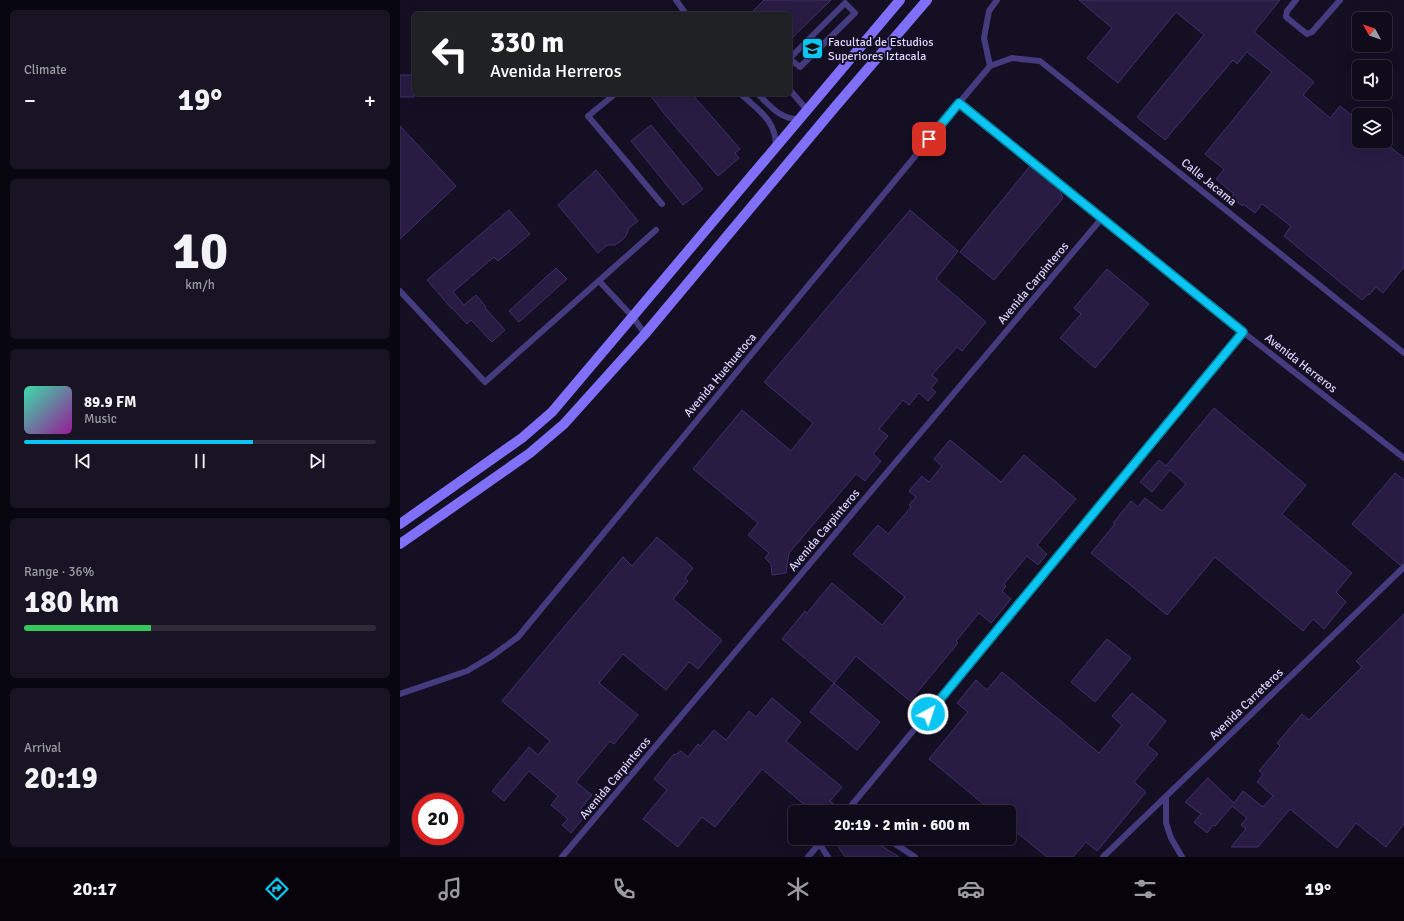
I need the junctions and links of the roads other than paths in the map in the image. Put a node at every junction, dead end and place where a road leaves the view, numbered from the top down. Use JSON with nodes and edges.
{"nodes":[{"id":1,"x":676,"y":0,"type":"edge"},
{"id":2,"x":900,"y":0,"type":"edge"},
{"id":3,"x":927,"y":0,"type":"edge"},
{"id":4,"x":997,"y":0,"type":"edge"},
{"id":5,"x":1296,"y":0,"type":"edge"},
{"id":6,"x":1340,"y":0,"type":"edge"},
{"id":7,"x":685,"y":12,"type":"edge"},
{"id":8,"x":792,"y":57,"type":"edge"},
{"id":9,"x":792,"y":61,"type":"edge"},
{"id":10,"x":990,"y":66,"type":"junction"},
{"id":11,"x":792,"y":92,"type":"edge"},
{"id":12,"x":821,"y":95,"type":"junction"},
{"id":13,"x":613,"y":96,"type":"edge"},
{"id":14,"x":743,"y":96,"type":"edge"},
{"id":15,"x":760,"y":96,"type":"edge"},
{"id":16,"x":765,"y":100,"type":"junction"},
{"id":17,"x":959,"y":103,"type":"junction"},
{"id":18,"x":835,"y":106,"type":"junction"},
{"id":19,"x":757,"y":109,"type":"junction"},
{"id":20,"x":807,"y":110,"type":"junction"},
{"id":21,"x":800,"y":119,"type":"junction"},
{"id":22,"x":776,"y":146,"type":"junction"},
{"id":23,"x":662,"y":204,"type":"dead end"},
{"id":24,"x":1102,"y":218,"type":"junction"},
{"id":25,"x":656,"y":230,"type":"dead end"},
{"id":26,"x":599,"y":281,"type":"junction"},
{"id":27,"x":400,"y":291,"type":"edge"},
{"id":28,"x":632,"y":316,"type":"junction"},
{"id":29,"x":1243,"y":332,"type":"junction"},
{"id":30,"x":645,"y":334,"type":"junction"},
{"id":31,"x":1404,"y":353,"type":"edge"},
{"id":32,"x":1404,"y":458,"type":"edge"},
{"id":33,"x":400,"y":524,"type":"edge"},
{"id":34,"x":400,"y":544,"type":"edge"},
{"id":35,"x":1404,"y":567,"type":"edge"},
{"id":36,"x":400,"y":694,"type":"edge"},
{"id":37,"x":1166,"y":797,"type":"junction"},
{"id":38,"x":852,"y":805,"type":"edge"},
{"id":39,"x":817,"y":845,"type":"edge"},
{"id":40,"x":820,"y":845,"type":"edge"},
{"id":41,"x":897,"y":845,"type":"edge"},
{"id":42,"x":562,"y":857,"type":"edge"},
{"id":43,"x":808,"y":857,"type":"edge"},
{"id":44,"x":828,"y":857,"type":"edge"},
{"id":45,"x":916,"y":857,"type":"edge"},
{"id":46,"x":1104,"y":857,"type":"edge"},
{"id":47,"x":1182,"y":857,"type":"edge"}],
"edges":[{"from":1,"to":7,"type":"lane"},
{"from":2,"to":12,"type":"main road"},
{"from":3,"to":18,"type":"main road"},
{"from":4,"to":10,"type":"lane"},
{"from":5,"to":6,"type":"lane"},
{"from":8,"to":9,"type":"lane"},
{"from":10,"to":17,"type":"lane"},
{"from":10,"to":31,"type":"lane","name":"Calle Jacama"},
{"from":11,"to":20,"type":"lane"},
{"from":12,"to":18,"type":"main road"},
{"from":12,"to":20,"type":"main road"},
{"from":13,"to":23,"type":"lane"},
{"from":14,"to":19,"type":"lane"},
{"from":15,"to":16,"type":"lane"},
{"from":16,"to":19,"type":"lane"},
{"from":16,"to":21,"type":"lane"},
{"from":17,"to":24,"type":"lane","name":"Avenida Herreros"},
{"from":17,"to":36,"type":"lane","name":"Avenida Huehuetoca"},
{"from":18,"to":30,"type":"main road"},
{"from":19,"to":22,"type":"lane"},
{"from":20,"to":21,"type":"main road"},
{"from":21,"to":22,"type":"main road"},
{"from":22,"to":28,"type":"main road"},
{"from":24,"to":29,"type":"lane","name":"Avenida Herreros"},
{"from":24,"to":42,"type":"lane","name":"Avenida Carpinteros"},
{"from":25,"to":26,"type":"lane"},
{"from":26,"to":27,"type":"lane"},
{"from":26,"to":28,"type":"lane"},
{"from":28,"to":30,"type":"lane"},
{"from":28,"to":33,"type":"main road"},
{"from":29,"to":32,"type":"lane","name":"Avenida Herreros"},
{"from":29,"to":38,"type":"lane"},
{"from":30,"to":34,"type":"main road"},
{"from":35,"to":37,"type":"lane","name":"Avenida Carreteros"},
{"from":37,"to":46,"type":"lane","name":"Avenida Carreteros"},
{"from":37,"to":47,"type":"lane"},
{"from":39,"to":43,"type":"lane"},
{"from":40,"to":44,"type":"lane"},
{"from":41,"to":45,"type":"lane"}]}
